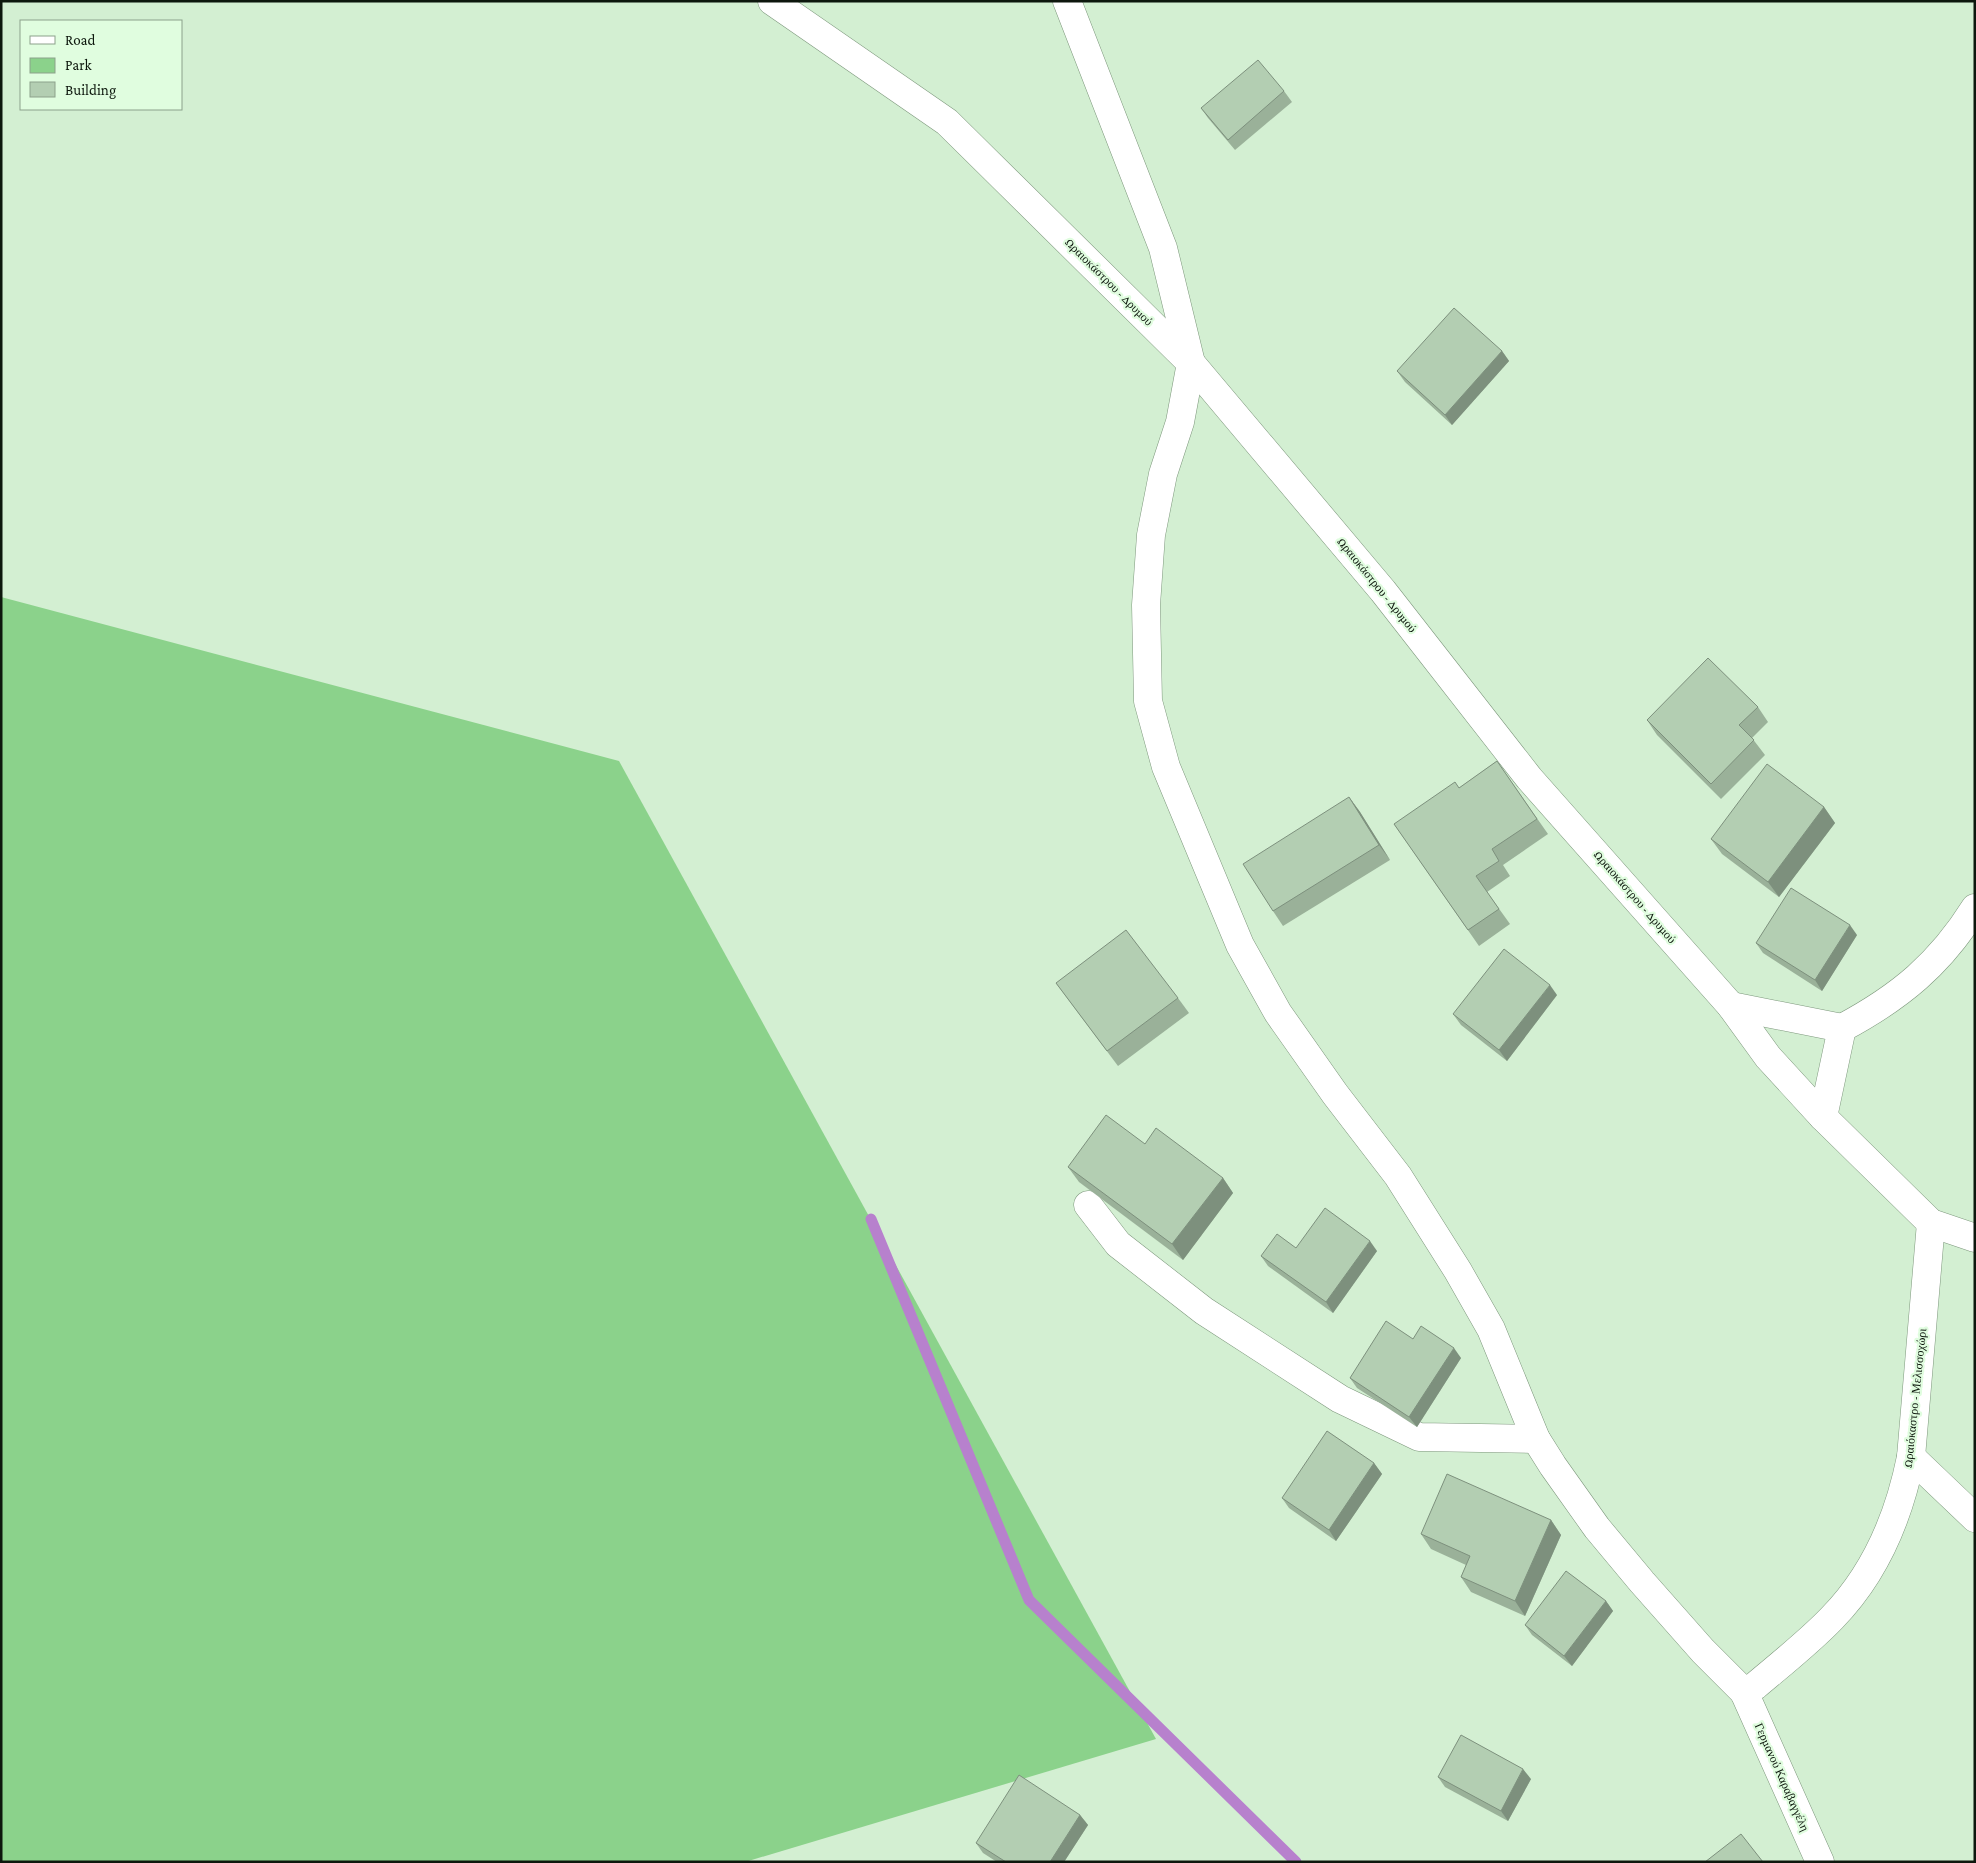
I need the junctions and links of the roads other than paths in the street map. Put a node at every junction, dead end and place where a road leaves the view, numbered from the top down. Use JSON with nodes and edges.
{"nodes":[{"id":1,"x":772,"y":1,"type":"edge"},
{"id":2,"x":1067,"y":1,"type":"edge"},
{"id":3,"x":1191,"y":362,"type":"junction"},
{"id":4,"x":1975,"y":908,"type":"edge"},
{"id":5,"x":1731,"y":1006,"type":"junction"},
{"id":6,"x":1842,"y":1028,"type":"junction"},
{"id":7,"x":1823,"y":1117,"type":"junction"},
{"id":8,"x":1088,"y":1205,"type":"edge"},
{"id":9,"x":1931,"y":1223,"type":"junction"},
{"id":10,"x":1975,"y":1238,"type":"edge"},
{"id":11,"x":1536,"y":1439,"type":"junction"},
{"id":12,"x":1911,"y":1457,"type":"junction"},
{"id":13,"x":1975,"y":1518,"type":"edge"},
{"id":14,"x":1744,"y":1692,"type":"junction"},
{"id":15,"x":1820,"y":1862,"type":"edge"}],
"edges":[{"from":1,"to":3,"type":"street","name":"Ωραιοκάστρου - Δρυμού"},
{"from":2,"to":3,"type":"street"},
{"from":3,"to":5,"type":"street","name":"Ωραιοκάστρου - Δρυμού"},
{"from":3,"to":11,"type":"street"},
{"from":4,"to":6,"type":"street"},
{"from":5,"to":6,"type":"street"},
{"from":5,"to":7,"type":"street","name":"Ωραιοκάστρου - Δρυμού"},
{"from":6,"to":7,"type":"street"},
{"from":7,"to":9,"type":"street","name":"Ωραιοκάστρου - Δρυμού"},
{"from":8,"to":11,"type":"street"},
{"from":9,"to":10,"type":"street"},
{"from":9,"to":12,"type":"street","name":"Ωραιόκαστρο - Μελισσοχώρι"},
{"from":11,"to":14,"type":"street"},
{"from":12,"to":13,"type":"street"},
{"from":12,"to":14,"type":"street","name":"Ωραιόκαστρο - Μελισσοχώρι"},
{"from":14,"to":15,"type":"street","name":"Γερμανού Καραβαγγέλη"}]}
